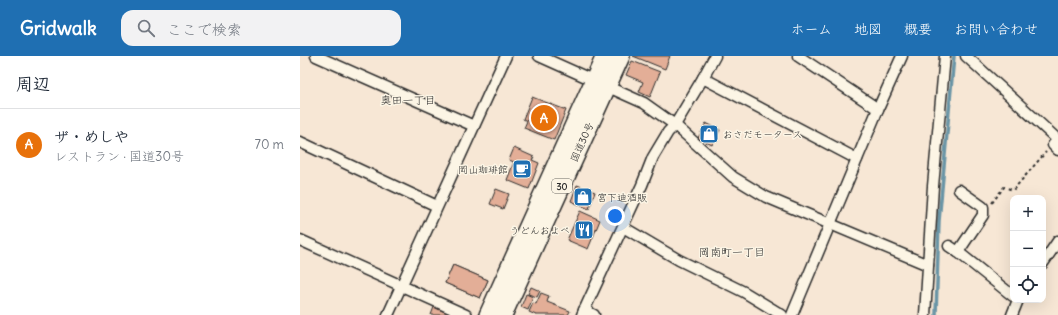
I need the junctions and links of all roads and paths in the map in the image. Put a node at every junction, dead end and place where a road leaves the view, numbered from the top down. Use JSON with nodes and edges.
{"nodes":[{"id":1,"x":316,"y":56,"type":"edge"},
{"id":2,"x":506,"y":56,"type":"edge"},
{"id":3,"x":539,"y":56,"type":"edge"},
{"id":4,"x":605,"y":56,"type":"edge"},
{"id":5,"x":621,"y":56,"type":"edge"},
{"id":6,"x":714,"y":56,"type":"edge"},
{"id":7,"x":798,"y":56,"type":"edge"},
{"id":8,"x":902,"y":56,"type":"edge"},
{"id":9,"x":945,"y":56,"type":"edge"},
{"id":10,"x":971,"y":58,"type":"edge"},
{"id":11,"x":704,"y":78,"type":"junction"},
{"id":12,"x":600,"y":84,"type":"junction"},
{"id":13,"x":878,"y":109,"type":"junction"},
{"id":14,"x":675,"y":125,"type":"junction"},
{"id":15,"x":474,"y":126,"type":"junction"},
{"id":16,"x":300,"y":142,"type":"edge"},
{"id":17,"x":1057,"y":144,"type":"edge"},
{"id":18,"x":857,"y":159,"type":"junction"},
{"id":19,"x":959,"y":190,"type":"dead end"},
{"id":20,"x":437,"y":206,"type":"junction"},
{"id":21,"x":983,"y":215,"type":"junction"},
{"id":22,"x":830,"y":223,"type":"junction"},
{"id":23,"x":623,"y":227,"type":"junction"},
{"id":24,"x":300,"y":240,"type":"edge"},
{"id":25,"x":1058,"y":241,"type":"edge"},
{"id":26,"x":949,"y":246,"type":"dead end"},
{"id":27,"x":958,"y":252,"type":"junction"},
{"id":28,"x":1046,"y":259,"type":"edge"},
{"id":29,"x":928,"y":265,"type":"junction"},
{"id":30,"x":401,"y":286,"type":"junction"},
{"id":31,"x":1010,"y":294,"type":"edge"},
{"id":32,"x":1017,"y":303,"type":"edge"},
{"id":33,"x":583,"y":312,"type":"edge"},
{"id":34,"x":388,"y":315,"type":"edge"},
{"id":35,"x":466,"y":315,"type":"edge"},
{"id":36,"x":488,"y":315,"type":"edge"},
{"id":37,"x":503,"y":315,"type":"edge"},
{"id":38,"x":594,"y":315,"type":"edge"},
{"id":39,"x":782,"y":315,"type":"edge"},
{"id":40,"x":792,"y":315,"type":"edge"},
{"id":41,"x":925,"y":315,"type":"edge"},
{"id":42,"x":1012,"y":315,"type":"edge"}],
"edges":[{"from":1,"to":15,"type":"street"},
{"from":2,"to":15,"type":"street"},
{"from":3,"to":12,"type":"street"},
{"from":4,"to":12,"type":"highway","name":"国道30号","number":"30"},
{"from":5,"to":12,"type":"highway","name":"国道30号","number":"30"},
{"from":6,"to":11,"type":"street"},
{"from":7,"to":13,"type":"street"},
{"from":8,"to":13,"type":"street"},
{"from":9,"to":29,"type":"street"},
{"from":10,"to":17,"type":"street"},
{"from":11,"to":14,"type":"street"},
{"from":11,"to":18,"type":"street"},
{"from":12,"to":14,"type":"street"},
{"from":12,"to":36,"type":"highway","name":"国道30号","number":"30"},
{"from":12,"to":37,"type":"highway","name":"国道30号","number":"30"},
{"from":13,"to":18,"type":"street"},
{"from":14,"to":22,"type":"street"},
{"from":14,"to":23,"type":"street"},
{"from":15,"to":20,"type":"street"},
{"from":16,"to":20,"type":"street"},
{"from":17,"to":21,"type":"path"},
{"from":18,"to":22,"type":"street"},
{"from":19,"to":21,"type":"street"},
{"from":20,"to":30,"type":"street"},
{"from":21,"to":27,"type":"street"},
{"from":22,"to":29,"type":"street"},
{"from":22,"to":40,"type":"street"},
{"from":23,"to":33,"type":"street"},
{"from":23,"to":39,"type":"street"},
{"from":24,"to":30,"type":"street"},
{"from":25,"to":28,"type":"street"},
{"from":26,"to":27,"type":"street"},
{"from":27,"to":31,"type":"street"},
{"from":29,"to":41,"type":"street"},
{"from":30,"to":34,"type":"street"},
{"from":30,"to":35,"type":"street"},
{"from":32,"to":42,"type":"street"},
{"from":33,"to":38,"type":"street"}]}
